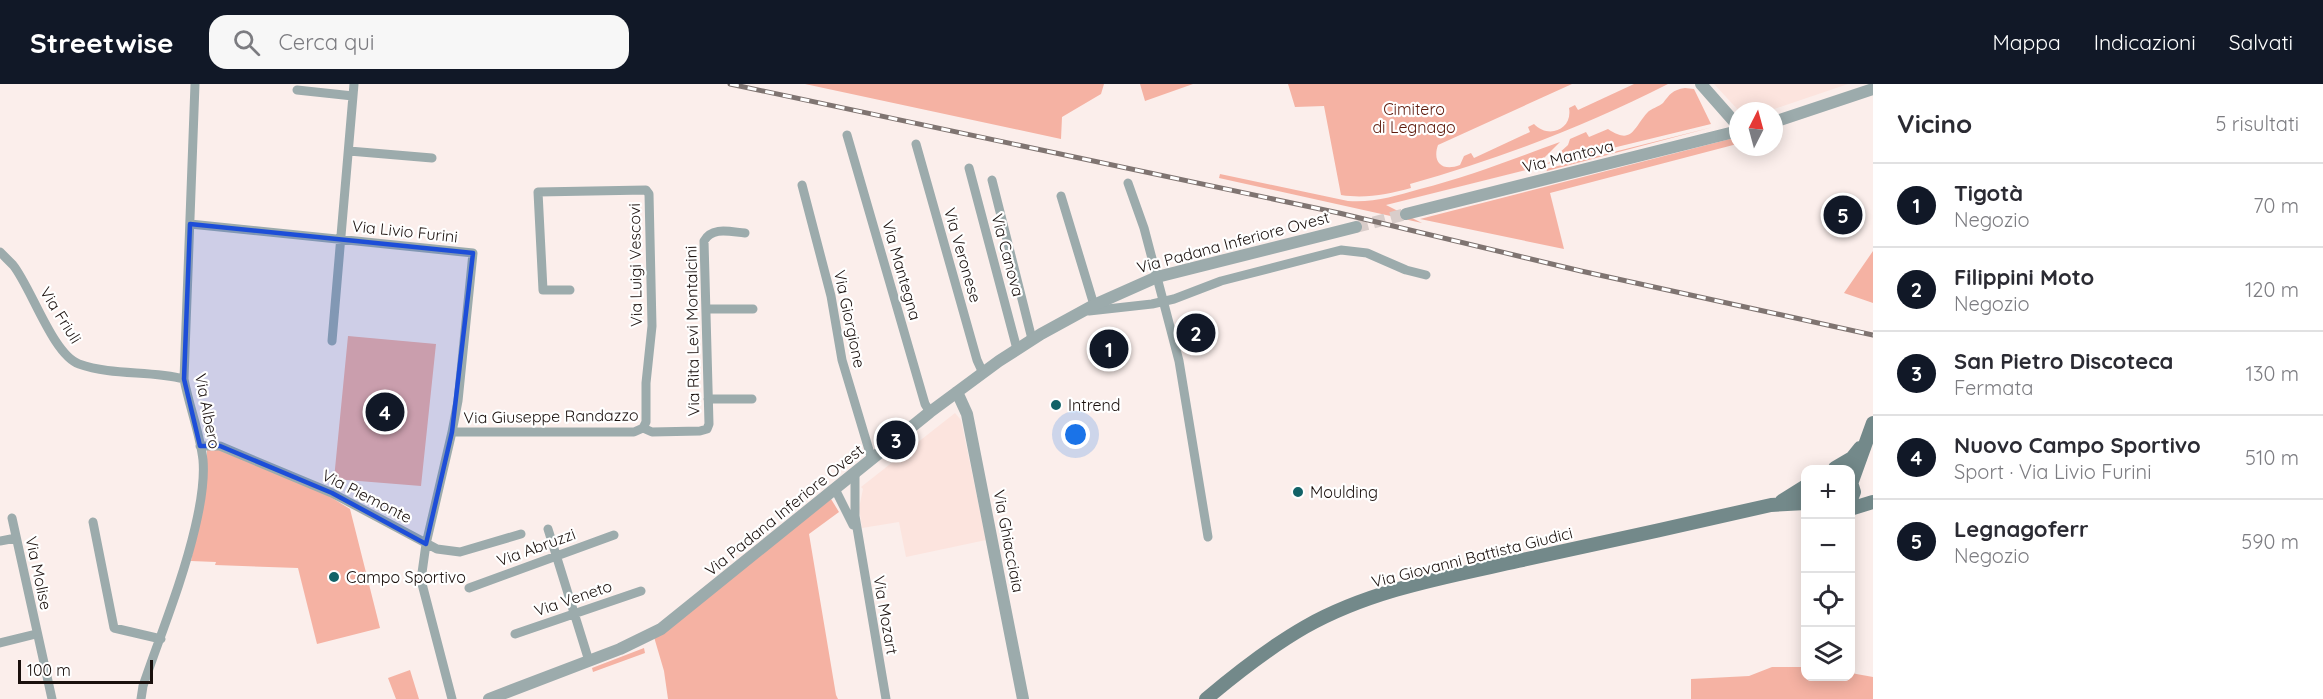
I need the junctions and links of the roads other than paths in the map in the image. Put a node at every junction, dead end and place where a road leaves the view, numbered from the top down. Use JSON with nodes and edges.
{"nodes":[{"id":1,"x":195,"y":84,"type":"edge"},
{"id":2,"x":354,"y":84,"type":"edge"},
{"id":3,"x":1701,"y":84,"type":"edge"},
{"id":4,"x":1873,"y":89,"type":"edge"},
{"id":5,"x":297,"y":90,"type":"dead end"},
{"id":6,"x":353,"y":96,"type":"junction"},
{"id":7,"x":1729,"y":116,"type":"edge"},
{"id":8,"x":1783,"y":119,"type":"edge"},
{"id":9,"x":1729,"y":133,"type":"edge"},
{"id":10,"x":847,"y":135,"type":"dead end"},
{"id":11,"x":916,"y":144,"type":"dead end"},
{"id":12,"x":349,"y":151,"type":"junction"},
{"id":13,"x":432,"y":158,"type":"dead end"},
{"id":14,"x":969,"y":168,"type":"dead end"},
{"id":15,"x":992,"y":180,"type":"dead end"},
{"id":16,"x":1128,"y":183,"type":"dead end"},
{"id":17,"x":802,"y":185,"type":"dead end"},
{"id":18,"x":1061,"y":196,"type":"dead end"},
{"id":19,"x":1406,"y":214,"type":"tunnel mouth"},
{"id":20,"x":190,"y":224,"type":"junction"},
{"id":21,"x":1356,"y":227,"type":"tunnel mouth"},
{"id":22,"x":745,"y":233,"type":"dead end"},
{"id":23,"x":341,"y":239,"type":"junction"},
{"id":24,"x":0,"y":252,"type":"edge"},
{"id":25,"x":1426,"y":274,"type":"dead end"},
{"id":26,"x":1157,"y":277,"type":"junction"},
{"id":27,"x":570,"y":290,"type":"dead end"},
{"id":28,"x":1162,"y":302,"type":"junction"},
{"id":29,"x":1094,"y":305,"type":"junction"},
{"id":30,"x":706,"y":309,"type":"junction"},
{"id":31,"x":753,"y":309,"type":"dead end"},
{"id":32,"x":1080,"y":312,"type":"junction"},
{"id":33,"x":1032,"y":339,"type":"junction"},
{"id":34,"x":332,"y":341,"type":"dead end"},
{"id":35,"x":1017,"y":349,"type":"junction"},
{"id":36,"x":982,"y":373,"type":"junction"},
{"id":37,"x":184,"y":380,"type":"junction"},
{"id":38,"x":957,"y":392,"type":"junction"},
{"id":39,"x":708,"y":399,"type":"junction"},
{"id":40,"x":753,"y":399,"type":"dead end"},
{"id":41,"x":930,"y":412,"type":"junction"},
{"id":42,"x":1873,"y":423,"type":"edge"},
{"id":43,"x":643,"y":428,"type":"junction"},
{"id":44,"x":707,"y":429,"type":"joint"},
{"id":45,"x":452,"y":432,"type":"junction"},
{"id":46,"x":1864,"y":445,"type":"junction"},
{"id":47,"x":200,"y":446,"type":"junction"},
{"id":48,"x":872,"y":460,"type":"junction"},
{"id":49,"x":1840,"y":465,"type":"edge"},
{"id":50,"x":855,"y":473,"type":"junction"},
{"id":51,"x":1855,"y":473,"type":"edge"},
{"id":52,"x":1855,"y":484,"type":"edge"},
{"id":53,"x":835,"y":489,"type":"junction"},
{"id":54,"x":1801,"y":489,"type":"edge"},
{"id":55,"x":1873,"y":496,"type":"edge"},
{"id":56,"x":1873,"y":502,"type":"edge"},
{"id":57,"x":1801,"y":503,"type":"edge"},
{"id":58,"x":1771,"y":505,"type":"junction"},
{"id":59,"x":1855,"y":508,"type":"edge"},
{"id":60,"x":12,"y":518,"type":"dead end"},
{"id":61,"x":93,"y":522,"type":"dead end"},
{"id":62,"x":548,"y":529,"type":"dead end"},
{"id":63,"x":521,"y":534,"type":"dead end"},
{"id":64,"x":614,"y":535,"type":"dead end"},
{"id":65,"x":857,"y":535,"type":"junction"},
{"id":66,"x":1208,"y":537,"type":"dead end"},
{"id":67,"x":16,"y":538,"type":"junction"},
{"id":68,"x":0,"y":541,"type":"edge"},
{"id":69,"x":426,"y":544,"type":"junction"},
{"id":70,"x":556,"y":555,"type":"junction"},
{"id":71,"x":469,"y":588,"type":"dead end"},
{"id":72,"x":641,"y":591,"type":"dead end"},
{"id":73,"x":573,"y":613,"type":"junction"},
{"id":74,"x":36,"y":634,"type":"junction"},
{"id":75,"x":515,"y":634,"type":"dead end"},
{"id":76,"x":161,"y":639,"type":"junction"},
{"id":77,"x":0,"y":643,"type":"edge"},
{"id":78,"x":589,"y":661,"type":"junction"},
{"id":79,"x":52,"y":699,"type":"edge"},
{"id":80,"x":141,"y":699,"type":"edge"},
{"id":81,"x":452,"y":699,"type":"edge"},
{"id":82,"x":489,"y":699,"type":"edge"},
{"id":83,"x":886,"y":699,"type":"edge"},
{"id":84,"x":1023,"y":699,"type":"edge"},
{"id":85,"x":1206,"y":699,"type":"edge"}],
"edges":[{"from":1,"to":20,"type":"street","name":"Via Albero"},
{"from":2,"to":6,"type":"street"},
{"from":3,"to":7,"type":"street"},
{"from":4,"to":8,"type":"street"},
{"from":5,"to":6,"type":"street"},
{"from":6,"to":12,"type":"street"},
{"from":9,"to":19,"type":"street","name":"Via Mantova"},
{"from":10,"to":41,"type":"street","name":"Via Mantegna"},
{"from":11,"to":36,"type":"street","name":"Via Veronese"},
{"from":12,"to":13,"type":"street"},
{"from":12,"to":23,"type":"street"},
{"from":14,"to":35,"type":"street","name":"Via Canova"},
{"from":15,"to":33,"type":"street"},
{"from":16,"to":26,"type":"street"},
{"from":17,"to":48,"type":"street","name":"Via Giorgione"},
{"from":18,"to":29,"type":"street"},
{"from":20,"to":23,"type":"street","name":"Via Livio Furini"},
{"from":20,"to":37,"type":"street","name":"Via Albero"},
{"from":21,"to":26,"type":"street","name":"Via Padana Inferiore Ovest"},
{"from":22,"to":30,"type":"street","name":"Via Rita Levi Montalcini"},
{"from":23,"to":34,"type":"street"},
{"from":23,"to":45,"type":"street","name":"Via Livio Furini"},
{"from":24,"to":37,"type":"street","name":"Via Friuli"},
{"from":25,"to":28,"type":"street"},
{"from":26,"to":28,"type":"street"},
{"from":26,"to":29,"type":"street","name":"Via Padana Inferiore Ovest"},
{"from":27,"to":43,"type":"street","name":"Via Luigi Vescovi"},
{"from":28,"to":32,"type":"street"},
{"from":28,"to":66,"type":"street"},
{"from":29,"to":32,"type":"street","name":"Via Padana Inferiore Ovest"},
{"from":30,"to":31,"type":"street"},
{"from":30,"to":39,"type":"street","name":"Via Rita Levi Montalcini"},
{"from":32,"to":33,"type":"street","name":"Via Padana Inferiore Ovest"},
{"from":33,"to":35,"type":"street","name":"Via Padana Inferiore Ovest"},
{"from":35,"to":36,"type":"street","name":"Via Padana Inferiore Ovest"},
{"from":36,"to":38,"type":"street","name":"Via Padana Inferiore Ovest"},
{"from":37,"to":47,"type":"street","name":"Via Albero"},
{"from":38,"to":41,"type":"street","name":"Via Padana Inferiore Ovest"},
{"from":38,"to":84,"type":"street","name":"Via Ghiacciaia"},
{"from":39,"to":40,"type":"street"},
{"from":39,"to":44,"type":"street","name":"Via Rita Levi Montalcini"},
{"from":41,"to":48,"type":"street","name":"Via Padana Inferiore Ovest"},
{"from":42,"to":46,"type":"main road"},
{"from":43,"to":44,"type":"street","name":"Via Giuseppe Randazzo"},
{"from":43,"to":45,"type":"street","name":"Via Giuseppe Randazzo"},
{"from":45,"to":69,"type":"street","name":"Via Giuseppe Randazzo"},
{"from":46,"to":49,"type":"main road"},
{"from":46,"to":51,"type":"main road"},
{"from":47,"to":69,"type":"street","name":"Via Piemonte"},
{"from":47,"to":76,"type":"street","name":"Via Albero"},
{"from":48,"to":50,"type":"street","name":"Via Padana Inferiore Ovest"},
{"from":50,"to":53,"type":"street","name":"Via Padana Inferiore Ovest"},
{"from":50,"to":65,"type":"street","name":"Via Mozart"},
{"from":52,"to":55,"type":"main road"},
{"from":53,"to":65,"type":"street","name":"Via Mozart"},
{"from":53,"to":78,"type":"street","name":"Via Padana Inferiore Ovest"},
{"from":54,"to":58,"type":"main road","name":"Via Giovanni Battista Giudici"},
{"from":56,"to":59,"type":"main road"},
{"from":57,"to":58,"type":"main road","name":"Via Giovanni Battista Giudici"},
{"from":58,"to":85,"type":"main road","name":"Via Giovanni Battista Giudici"},
{"from":60,"to":67,"type":"street","name":"Via Molise"},
{"from":61,"to":76,"type":"street"},
{"from":62,"to":70,"type":"street"},
{"from":63,"to":69,"type":"street","name":"Via Piemonte"},
{"from":64,"to":70,"type":"street","name":"Via Abruzzi"},
{"from":65,"to":83,"type":"street","name":"Via Mozart"},
{"from":67,"to":68,"type":"street"},
{"from":67,"to":74,"type":"street","name":"Via Molise"},
{"from":69,"to":81,"type":"street","name":"Via Giuseppe Randazzo"},
{"from":70,"to":71,"type":"street","name":"Via Abruzzi"},
{"from":70,"to":73,"type":"street"},
{"from":72,"to":73,"type":"street","name":"Via Veneto"},
{"from":73,"to":75,"type":"street","name":"Via Veneto"},
{"from":73,"to":78,"type":"street"},
{"from":74,"to":77,"type":"street","name":"Via Molise"},
{"from":74,"to":79,"type":"street","name":"Via Molise"},
{"from":76,"to":80,"type":"street","name":"Via Albero"},
{"from":78,"to":82,"type":"street","name":"Via Padana Inferiore Ovest"}]}
